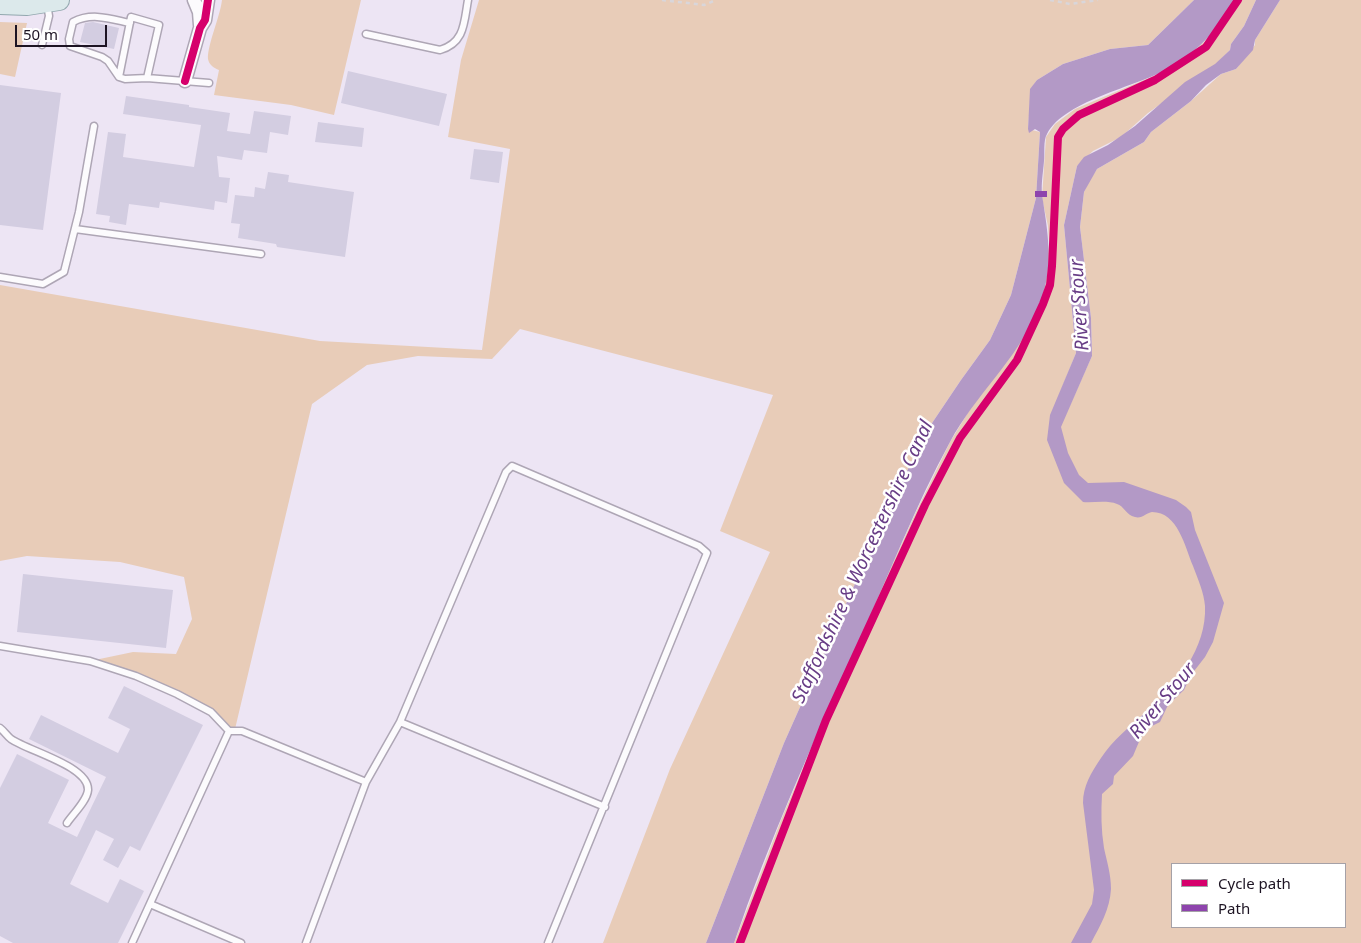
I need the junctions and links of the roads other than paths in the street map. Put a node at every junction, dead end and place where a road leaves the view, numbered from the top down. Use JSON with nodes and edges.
{"nodes":[{"id":1,"x":194,"y":0,"type":"edge"},
{"id":2,"x":208,"y":0,"type":"edge"},
{"id":3,"x":468,"y":0,"type":"edge"},
{"id":4,"x":53,"y":1,"type":"edge"},
{"id":5,"x":0,"y":4,"type":"edge"},
{"id":6,"x":130,"y":23,"type":"junction"},
{"id":7,"x":200,"y":28,"type":"junction"},
{"id":8,"x":366,"y":34,"type":"dead end"},
{"id":9,"x":42,"y":45,"type":"dead end"},
{"id":10,"x":119,"y":77,"type":"junction"},
{"id":11,"x":147,"y":78,"type":"junction"},
{"id":12,"x":184,"y":81,"type":"junction"},
{"id":13,"x":209,"y":83,"type":"dead end"},
{"id":14,"x":94,"y":126,"type":"dead end"},
{"id":15,"x":75,"y":229,"type":"junction"},
{"id":16,"x":261,"y":254,"type":"dead end"},
{"id":17,"x":0,"y":277,"type":"edge"},
{"id":18,"x":0,"y":646,"type":"edge"},
{"id":19,"x":400,"y":722,"type":"junction"},
{"id":20,"x":1,"y":730,"type":"edge"},
{"id":21,"x":229,"y":731,"type":"junction"},
{"id":22,"x":366,"y":782,"type":"junction"},
{"id":23,"x":604,"y":807,"type":"junction"},
{"id":24,"x":67,"y":823,"type":"dead end"},
{"id":25,"x":150,"y":904,"type":"junction"},
{"id":26,"x":132,"y":943,"type":"edge"},
{"id":27,"x":241,"y":943,"type":"edge"},
{"id":28,"x":306,"y":943,"type":"edge"},
{"id":29,"x":548,"y":943,"type":"edge"}],
"edges":[{"from":1,"to":7,"type":"street"},
{"from":2,"to":7,"type":"street"},
{"from":3,"to":8,"type":"lane"},
{"from":4,"to":5,"type":"main road"},
{"from":4,"to":9,"type":"lane"},
{"from":6,"to":10,"type":"lane"},
{"from":6,"to":10,"type":"lane"},
{"from":6,"to":11,"type":"lane"},
{"from":7,"to":12,"type":"street"},
{"from":10,"to":11,"type":"lane"},
{"from":11,"to":12,"type":"lane"},
{"from":12,"to":13,"type":"lane"},
{"from":14,"to":15,"type":"lane"},
{"from":15,"to":16,"type":"lane"},
{"from":15,"to":17,"type":"lane"},
{"from":18,"to":21,"type":"lane"},
{"from":19,"to":22,"type":"lane"},
{"from":19,"to":23,"type":"lane"},
{"from":19,"to":23,"type":"lane"},
{"from":20,"to":24,"type":"lane"},
{"from":21,"to":22,"type":"lane"},
{"from":21,"to":25,"type":"lane"},
{"from":22,"to":28,"type":"lane"},
{"from":23,"to":29,"type":"lane"},
{"from":25,"to":26,"type":"lane"},
{"from":25,"to":27,"type":"lane"}]}
